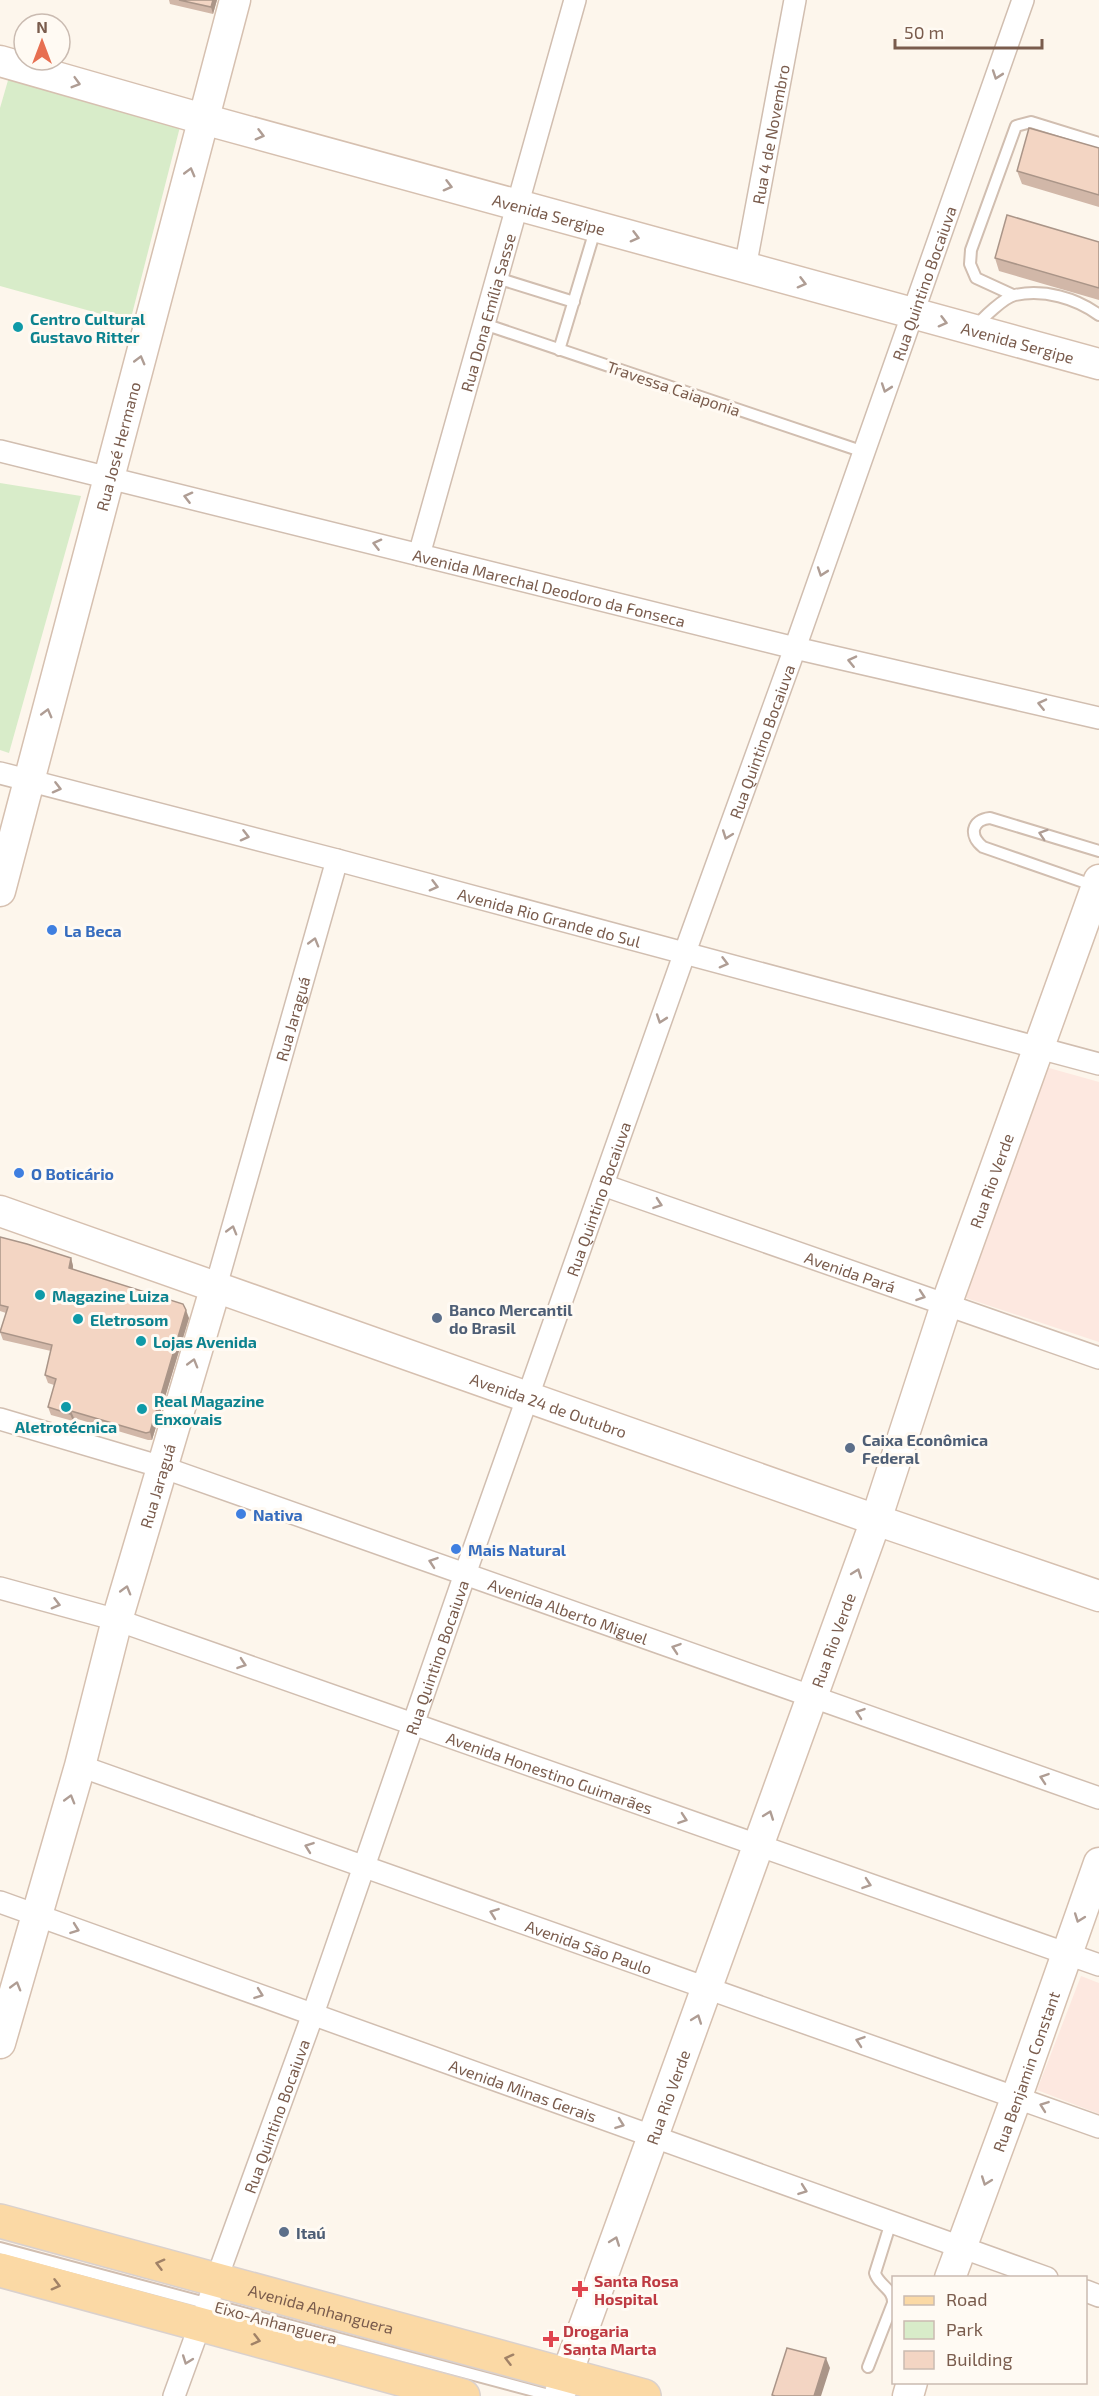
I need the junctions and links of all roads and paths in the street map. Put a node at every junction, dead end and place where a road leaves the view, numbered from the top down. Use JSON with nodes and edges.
{"nodes":[{"id":1,"x":235,"y":0,"type":"edge"},
{"id":2,"x":575,"y":0,"type":"edge"},
{"id":3,"x":795,"y":0,"type":"edge"},
{"id":4,"x":1023,"y":0,"type":"edge"},
{"id":5,"x":0,"y":61,"type":"edge"},
{"id":6,"x":203,"y":120,"type":"junction"},
{"id":7,"x":1099,"y":143,"type":"edge"},
{"id":8,"x":517,"y":205,"type":"junction"},
{"id":9,"x":596,"y":227,"type":"junction"},
{"id":10,"x":745,"y":268,"type":"junction"},
{"id":11,"x":497,"y":278,"type":"junction"},
{"id":12,"x":1013,"y":295,"type":"junction"},
{"id":13,"x":574,"y":302,"type":"junction"},
{"id":14,"x":913,"y":314,"type":"junction"},
{"id":15,"x":1099,"y":315,"type":"edge"},
{"id":16,"x":484,"y":324,"type":"junction"},
{"id":17,"x":974,"y":330,"type":"junction"},
{"id":18,"x":559,"y":350,"type":"junction"},
{"id":19,"x":1099,"y":364,"type":"edge"},
{"id":20,"x":0,"y":451,"type":"edge"},
{"id":21,"x":864,"y":452,"type":"junction"},
{"id":22,"x":109,"y":478,"type":"junction"},
{"id":23,"x":420,"y":555,"type":"junction"},
{"id":24,"x":795,"y":648,"type":"junction"},
{"id":25,"x":1099,"y":717,"type":"edge"},
{"id":26,"x":0,"y":773,"type":"edge"},
{"id":27,"x":29,"y":781,"type":"junction"},
{"id":28,"x":1099,"y":851,"type":"edge"},
{"id":29,"x":337,"y":860,"type":"junction"},
{"id":30,"x":1098,"y":883,"type":"edge"},
{"id":31,"x":0,"y":891,"type":"edge"},
{"id":32,"x":685,"y":952,"type":"junction"},
{"id":33,"x":1037,"y":1047,"type":"junction"},
{"id":34,"x":1099,"y":1064,"type":"edge"},
{"id":35,"x":603,"y":1185,"type":"junction"},
{"id":36,"x":0,"y":1211,"type":"edge"},
{"id":37,"x":216,"y":1287,"type":"junction"},
{"id":38,"x":946,"y":1305,"type":"junction"},
{"id":39,"x":1099,"y":1358,"type":"edge"},
{"id":40,"x":528,"y":1397,"type":"junction"},
{"id":41,"x":0,"y":1419,"type":"edge"},
{"id":42,"x":162,"y":1467,"type":"junction"},
{"id":43,"x":876,"y":1520,"type":"junction"},
{"id":44,"x":465,"y":1574,"type":"junction"},
{"id":45,"x":0,"y":1588,"type":"edge"},
{"id":46,"x":1099,"y":1596,"type":"edge"},
{"id":47,"x":117,"y":1620,"type":"junction"},
{"id":48,"x":812,"y":1696,"type":"junction"},
{"id":49,"x":413,"y":1724,"type":"junction"},
{"id":50,"x":80,"y":1766,"type":"junction"},
{"id":51,"x":1099,"y":1798,"type":"edge"},
{"id":52,"x":758,"y":1845,"type":"junction"},
{"id":53,"x":1099,"y":1863,"type":"edge"},
{"id":54,"x":364,"y":1867,"type":"junction"},
{"id":55,"x":0,"y":1902,"type":"edge"},
{"id":56,"x":36,"y":1915,"type":"junction"},
{"id":57,"x":1066,"y":1954,"type":"junction"},
{"id":58,"x":1099,"y":1965,"type":"edge"},
{"id":59,"x":707,"y":1989,"type":"junction"},
{"id":60,"x":313,"y":2014,"type":"junction"},
{"id":61,"x":0,"y":2043,"type":"edge"},
{"id":62,"x":1017,"y":2096,"type":"junction"},
{"id":63,"x":1099,"y":2127,"type":"edge"},
{"id":64,"x":654,"y":2136,"type":"junction"},
{"id":65,"x":0,"y":2221,"type":"edge"},
{"id":66,"x":891,"y":2222,"type":"junction"},
{"id":67,"x":961,"y":2247,"type":"junction"},
{"id":68,"x":0,"y":2248,"type":"edge"},
{"id":69,"x":0,"y":2270,"type":"edge"},
{"id":70,"x":950,"y":2276,"type":"edge"},
{"id":71,"x":1044,"y":2276,"type":"edge"},
{"id":72,"x":208,"y":2303,"type":"junction"},
{"id":73,"x":868,"y":2367,"type":"dead end"},
{"id":74,"x":559,"y":2389,"type":"edge"},
{"id":75,"x":174,"y":2396,"type":"edge"},
{"id":76,"x":463,"y":2396,"type":"edge"},
{"id":77,"x":644,"y":2396,"type":"edge"}],
"edges":[{"from":1,"to":6,"type":"street","name":"Rua José Hermano"},
{"from":2,"to":8,"type":"street","name":"Rua Dona Emília Sasse"},
{"from":3,"to":10,"type":"street","name":"Rua 4 de Novembro"},
{"from":4,"to":14,"type":"street","name":"Rua Quintino Bocaiuva","one_way":true},
{"from":5,"to":6,"type":"street","name":"Avenida Sergipe","one_way":true},
{"from":6,"to":8,"type":"street","name":"Avenida Sergipe","one_way":true},
{"from":22,"to":6,"type":"street","name":"Rua José Hermano","one_way":true},
{"from":7,"to":12,"type":"lane"},
{"from":8,"to":9,"type":"street","name":"Avenida Sergipe"},
{"from":8,"to":11,"type":"street","name":"Rua Dona Emília Sasse"},
{"from":9,"to":10,"type":"street","name":"Avenida Sergipe","one_way":true},
{"from":9,"to":13,"type":"lane"},
{"from":10,"to":14,"type":"street","name":"Avenida Sergipe","one_way":true},
{"from":11,"to":13,"type":"lane"},
{"from":11,"to":16,"type":"street","name":"Rua Dona Emília Sasse"},
{"from":12,"to":15,"type":"lane"},
{"from":12,"to":17,"type":"lane"},
{"from":13,"to":18,"type":"lane"},
{"from":14,"to":17,"type":"street","name":"Avenida Sergipe","one_way":true},
{"from":14,"to":21,"type":"street","name":"Rua Quintino Bocaiuva","one_way":true},
{"from":16,"to":18,"type":"lane","name":"Travessa Caiaponia"},
{"from":16,"to":23,"type":"street","name":"Rua Dona Emília Sasse"},
{"from":17,"to":19,"type":"street","name":"Avenida Sergipe"},
{"from":18,"to":21,"type":"lane","name":"Travessa Caiaponia"},
{"from":20,"to":22,"type":"street","name":"Avenida Marechal Deodoro da Fonseca"},
{"from":21,"to":24,"type":"street","name":"Rua Quintino Bocaiuva","one_way":true},
{"from":23,"to":22,"type":"street","name":"Avenida Marechal Deodoro da Fonseca","one_way":true},
{"from":27,"to":22,"type":"street","name":"Rua José Hermano","one_way":true},
{"from":23,"to":24,"type":"street","name":"Avenida Marechal Deodoro da Fonseca"},
{"from":25,"to":24,"type":"street","name":"Avenida Marechal Deodoro da Fonseca","one_way":true},
{"from":24,"to":32,"type":"street","name":"Rua Quintino Bocaiuva","one_way":true},
{"from":26,"to":27,"type":"street","name":"Avenida Rio Grande do Sul"},
{"from":27,"to":29,"type":"street","name":"Avenida Rio Grande do Sul","one_way":true},
{"from":27,"to":31,"type":"street","name":"Rua José Hermano"},
{"from":28,"to":30,"type":"lane","one_way":true},
{"from":29,"to":32,"type":"street","name":"Avenida Rio Grande do Sul","one_way":true},
{"from":37,"to":29,"type":"street","name":"Rua Jaraguá","one_way":true},
{"from":30,"to":33,"type":"street","name":"Rua Rio Verde"},
{"from":32,"to":33,"type":"street","name":"Avenida Rio Grande do Sul","one_way":true},
{"from":32,"to":35,"type":"street","name":"Rua Quintino Bocaiuva","one_way":true},
{"from":33,"to":34,"type":"street","name":"Avenida Rio Grande do Sul"},
{"from":33,"to":38,"type":"street","name":"Rua Rio Verde"},
{"from":35,"to":38,"type":"street","name":"Avenida Pará","one_way":true},
{"from":35,"to":40,"type":"street","name":"Rua Quintino Bocaiuva"},
{"from":36,"to":37,"type":"street","name":"Avenida 24 de Outubro"},
{"from":37,"to":40,"type":"street","name":"Avenida 24 de Outubro"},
{"from":42,"to":37,"type":"street","name":"Rua Jaraguá","one_way":true},
{"from":38,"to":39,"type":"street","name":"Avenida Pará"},
{"from":38,"to":43,"type":"street","name":"Rua Rio Verde"},
{"from":40,"to":43,"type":"street","name":"Avenida 24 de Outubro"},
{"from":40,"to":44,"type":"street","name":"Rua Quintino Bocaiuva"},
{"from":41,"to":42,"type":"street","name":"Avenida Alberto Miguel"},
{"from":44,"to":42,"type":"street","name":"Avenida Alberto Miguel","one_way":true},
{"from":47,"to":42,"type":"street","name":"Rua Jaraguá","one_way":true},
{"from":43,"to":46,"type":"street","name":"Avenida 24 de Outubro"},
{"from":48,"to":43,"type":"street","name":"Rua Rio Verde","one_way":true},
{"from":48,"to":44,"type":"street","name":"Avenida Alberto Miguel","one_way":true},
{"from":44,"to":49,"type":"street","name":"Rua Quintino Bocaiuva"},
{"from":45,"to":47,"type":"street","name":"Avenida Honestino Guimarães","one_way":true},
{"from":47,"to":49,"type":"street","name":"Avenida Honestino Guimarães","one_way":true},
{"from":47,"to":50,"type":"street","name":"Rua Jaraguá"},
{"from":51,"to":48,"type":"street","name":"Avenida Alberto Miguel","one_way":true},
{"from":52,"to":48,"type":"street","name":"Rua Rio Verde","one_way":true},
{"from":49,"to":52,"type":"street","name":"Avenida Honestino Guimarães","one_way":true},
{"from":49,"to":54,"type":"street","name":"Rua Quintino Bocaiuva"},
{"from":54,"to":50,"type":"street","name":"Avenida São Paulo","one_way":true},
{"from":56,"to":50,"type":"street","name":"Rua Jaraguá","one_way":true},
{"from":52,"to":57,"type":"street","name":"Avenida Honestino Guimarães","one_way":true},
{"from":52,"to":59,"type":"street","name":"Rua Rio Verde"},
{"from":53,"to":57,"type":"street","name":"Rua Benjamin Constant","one_way":true},
{"from":59,"to":54,"type":"street","name":"Avenida São Paulo","one_way":true},
{"from":54,"to":60,"type":"street","name":"Rua Quintino Bocaiuva"},
{"from":55,"to":56,"type":"street","name":"Avenida Minas Gerais"},
{"from":56,"to":60,"type":"street","name":"Avenida Minas Gerais","one_way":true},
{"from":61,"to":56,"type":"street","name":"Rua Jaraguá","one_way":true},
{"from":57,"to":58,"type":"street","name":"Avenida Honestino Guimarães"},
{"from":57,"to":62,"type":"street","name":"Rua Benjamin Constant"},
{"from":62,"to":59,"type":"street","name":"Avenida São Paulo","one_way":true},
{"from":64,"to":59,"type":"street","name":"Rua Rio Verde","one_way":true},
{"from":60,"to":64,"type":"street","name":"Avenida Minas Gerais","one_way":true},
{"from":60,"to":72,"type":"street","name":"Rua Quintino Bocaiuva"},
{"from":63,"to":62,"type":"street","name":"Avenida São Paulo","one_way":true},
{"from":62,"to":67,"type":"street","name":"Rua Benjamin Constant","one_way":true},
{"from":64,"to":66,"type":"street","name":"Avenida Minas Gerais","one_way":true},
{"from":74,"to":64,"type":"street","name":"Rua Rio Verde","one_way":true},
{"from":72,"to":65,"type":"main road","name":"Avenida Anhanguera","one_way":true},
{"from":66,"to":67,"type":"street","name":"Avenida Minas Gerais"},
{"from":66,"to":73,"type":"lane"},
{"from":67,"to":70,"type":"street","name":"Rua Benjamin Constant"},
{"from":67,"to":71,"type":"street","name":"Avenida Minas Gerais"},
{"from":68,"to":72,"type":"lane","name":"Eixo-Anhanguera"},
{"from":69,"to":72,"type":"main road","name":"Avenida Anhanguera","one_way":true},
{"from":72,"to":74,"type":"main road","name":"Avenida Anhanguera"},
{"from":72,"to":75,"type":"street","name":"Rua Quintino Bocaiuva","one_way":true},
{"from":72,"to":76,"type":"main road","name":"Avenida Anhanguera","one_way":true},
{"from":74,"to":77,"type":"main road","name":"Avenida Anhanguera"}]}
